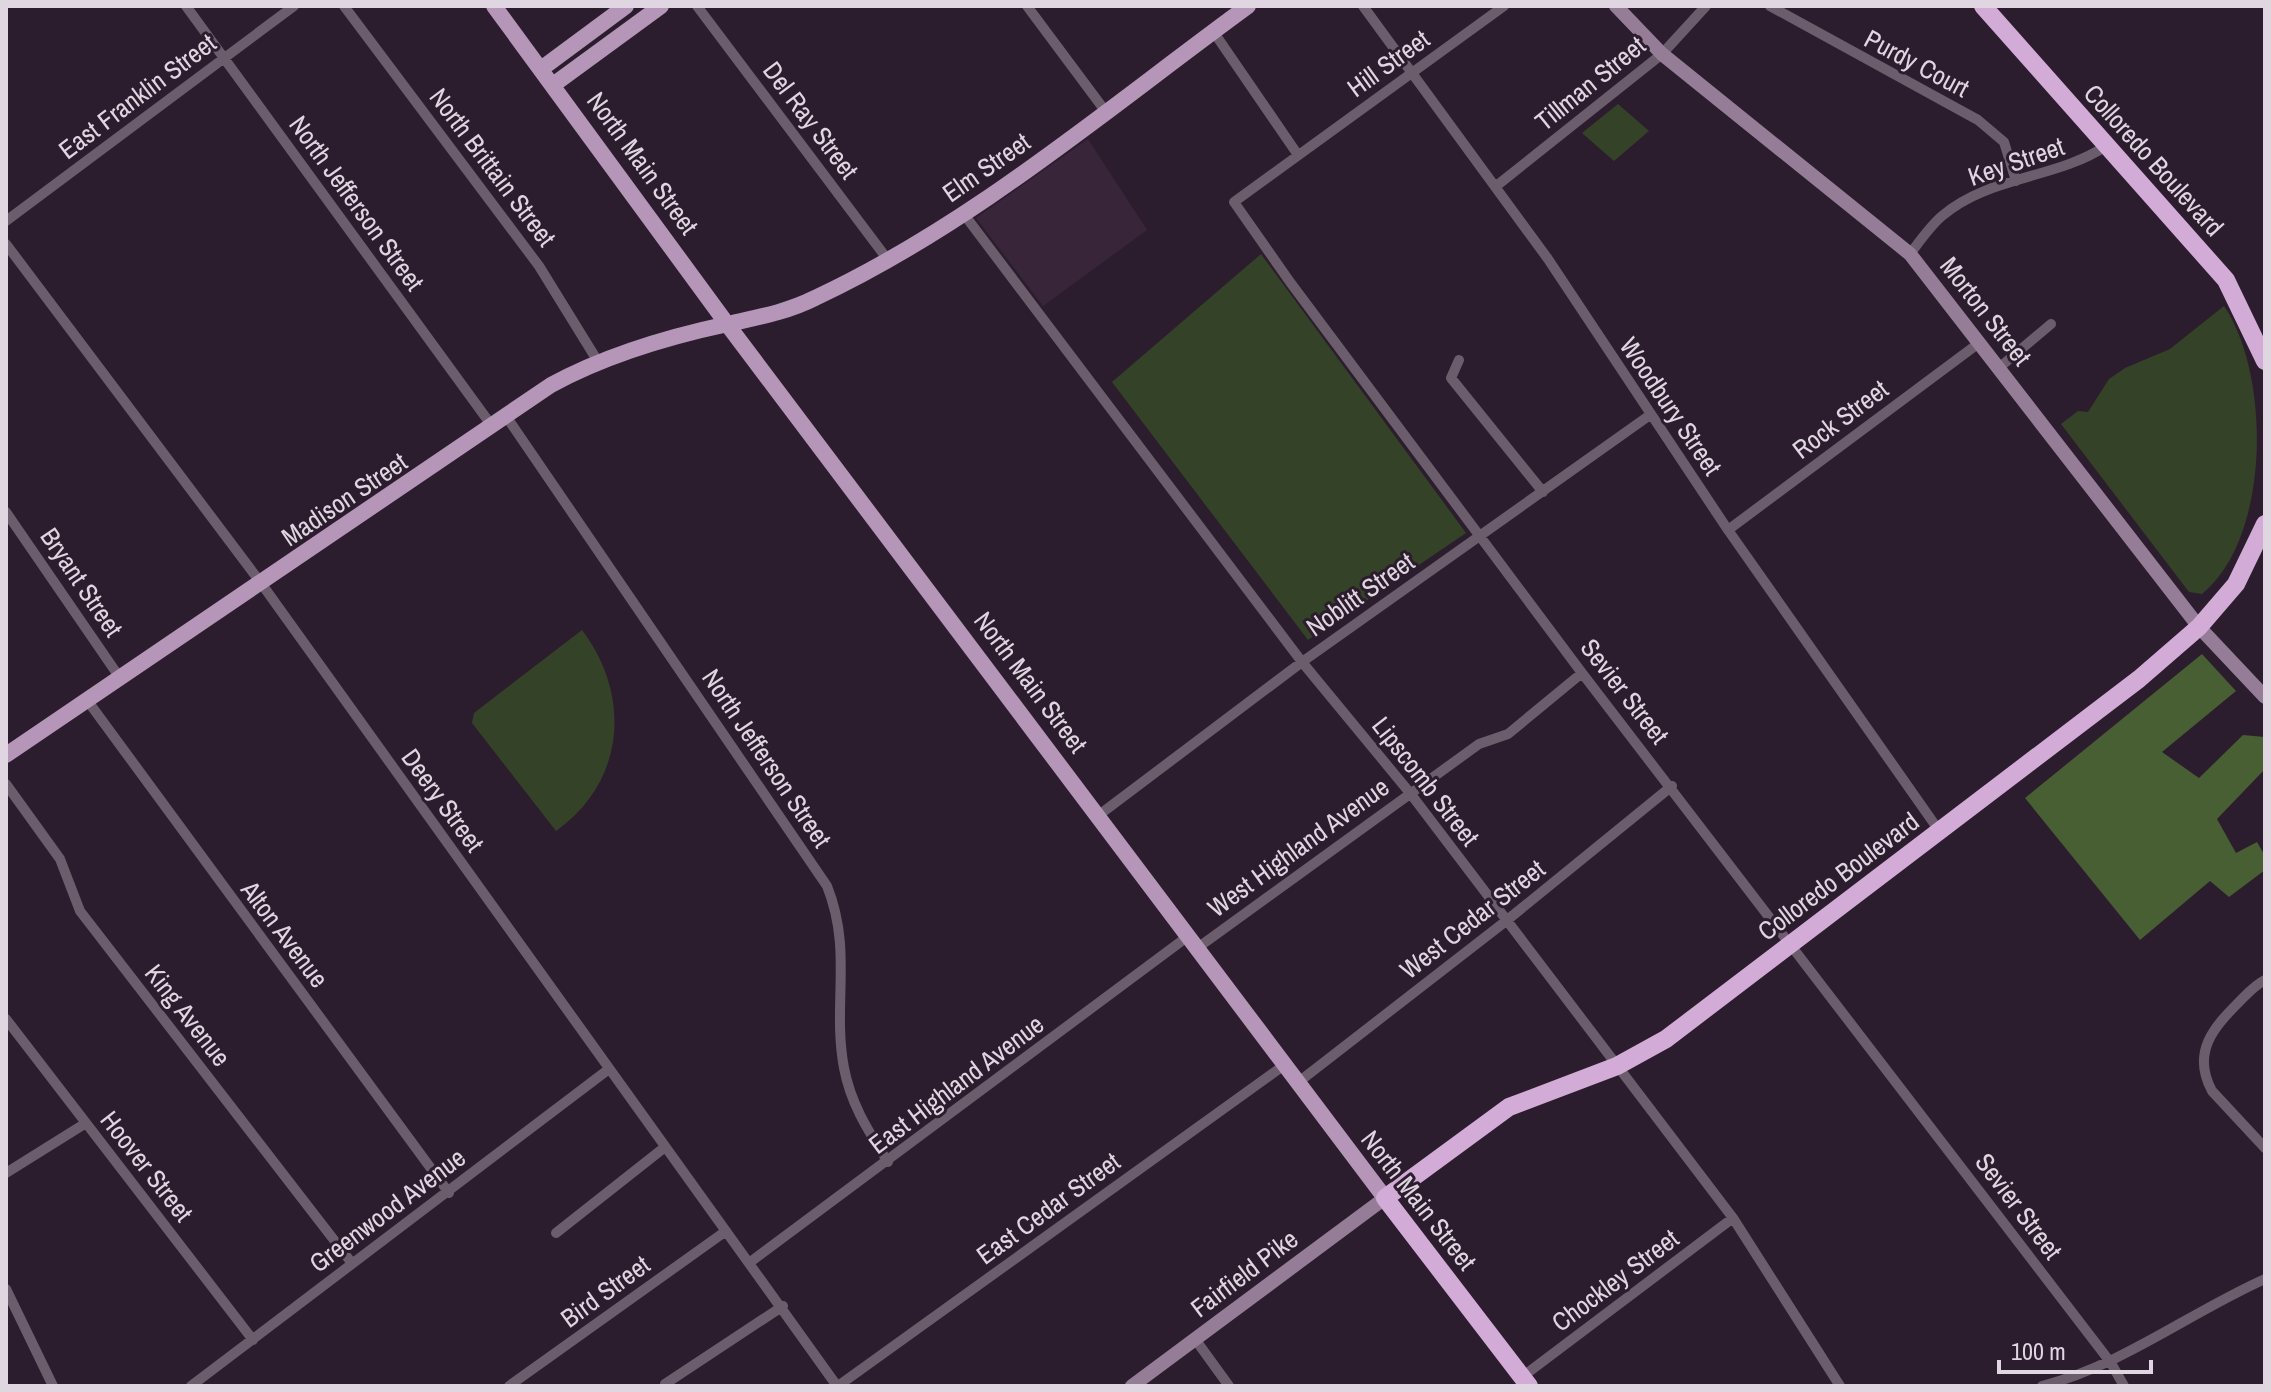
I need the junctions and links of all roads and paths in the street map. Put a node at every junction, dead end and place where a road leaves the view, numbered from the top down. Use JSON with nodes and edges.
{"nodes":[{"id":1,"x":186,"y":6,"type":"edge"},
{"id":2,"x":294,"y":6,"type":"edge"},
{"id":3,"x":344,"y":6,"type":"edge"},
{"id":4,"x":494,"y":6,"type":"edge"},
{"id":5,"x":626,"y":6,"type":"edge"},
{"id":6,"x":661,"y":6,"type":"edge"},
{"id":7,"x":697,"y":6,"type":"edge"},
{"id":8,"x":1027,"y":6,"type":"edge"},
{"id":9,"x":1248,"y":6,"type":"edge"},
{"id":10,"x":1363,"y":6,"type":"edge"},
{"id":11,"x":1504,"y":6,"type":"edge"},
{"id":12,"x":1616,"y":6,"type":"edge"},
{"id":13,"x":1706,"y":6,"type":"edge"},
{"id":14,"x":1770,"y":6,"type":"edge"},
{"id":15,"x":1983,"y":6,"type":"edge"},
{"id":16,"x":1213,"y":31,"type":"junction"},
{"id":17,"x":1662,"y":54,"type":"junction"},
{"id":18,"x":224,"y":59,"type":"junction"},
{"id":19,"x":541,"y":69,"type":"junction"},
{"id":20,"x":1411,"y":74,"type":"junction"},
{"id":21,"x":553,"y":85,"type":"junction"},
{"id":22,"x":1106,"y":112,"type":"junction"},
{"id":23,"x":2106,"y":146,"type":"junction"},
{"id":24,"x":1298,"y":155,"type":"junction"},
{"id":25,"x":2016,"y":181,"type":"junction"},
{"id":26,"x":1495,"y":187,"type":"junction"},
{"id":27,"x":963,"y":213,"type":"junction"},
{"id":28,"x":6,"y":221,"type":"edge"},
{"id":29,"x":6,"y":244,"type":"edge"},
{"id":30,"x":1910,"y":254,"type":"junction"},
{"id":31,"x":888,"y":260,"type":"junction"},
{"id":32,"x":727,"y":324,"type":"junction"},
{"id":33,"x":2051,"y":324,"type":"dead end"},
{"id":34,"x":1979,"y":343,"type":"junction"},
{"id":35,"x":597,"y":360,"type":"junction"},
{"id":36,"x":1459,"y":360,"type":"dead end"},
{"id":37,"x":2265,"y":361,"type":"edge"},
{"id":38,"x":2000,"y":367,"type":"junction"},
{"id":39,"x":1650,"y":415,"type":"junction"},
{"id":40,"x":499,"y":421,"type":"junction"},
{"id":41,"x":1543,"y":492,"type":"junction"},
{"id":42,"x":8,"y":520,"type":"edge"},
{"id":43,"x":2265,"y":524,"type":"edge"},
{"id":44,"x":1728,"y":530,"type":"junction"},
{"id":45,"x":1481,"y":537,"type":"junction"},
{"id":46,"x":261,"y":583,"type":"junction"},
{"id":47,"x":2199,"y":627,"type":"junction"},
{"id":48,"x":1302,"y":662,"type":"junction"},
{"id":49,"x":1582,"y":673,"type":"junction"},
{"id":50,"x":120,"y":678,"type":"junction"},
{"id":51,"x":2265,"y":697,"type":"edge"},
{"id":52,"x":87,"y":700,"type":"junction"},
{"id":53,"x":6,"y":755,"type":"edge"},
{"id":54,"x":6,"y":784,"type":"edge"},
{"id":55,"x":1672,"y":786,"type":"junction"},
{"id":56,"x":1410,"y":793,"type":"junction"},
{"id":57,"x":1099,"y":815,"type":"junction"},
{"id":58,"x":1940,"y":832,"type":"junction"},
{"id":59,"x":1506,"y":921,"type":"junction"},
{"id":60,"x":1191,"y":943,"type":"junction"},
{"id":61,"x":1790,"y":945,"type":"junction"},
{"id":62,"x":2265,"y":980,"type":"edge"},
{"id":63,"x":6,"y":1019,"type":"edge"},
{"id":64,"x":1283,"y":1066,"type":"junction"},
{"id":65,"x":1617,"y":1066,"type":"junction"},
{"id":66,"x":609,"y":1069,"type":"junction"},
{"id":67,"x":1296,"y":1084,"type":"junction"},
{"id":68,"x":86,"y":1123,"type":"junction"},
{"id":69,"x":665,"y":1147,"type":"junction"},
{"id":70,"x":2265,"y":1148,"type":"edge"},
{"id":71,"x":888,"y":1162,"type":"junction"},
{"id":72,"x":6,"y":1173,"type":"edge"},
{"id":73,"x":449,"y":1193,"type":"junction"},
{"id":74,"x":1385,"y":1198,"type":"junction"},
{"id":75,"x":1733,"y":1218,"type":"junction"},
{"id":76,"x":726,"y":1231,"type":"junction"},
{"id":77,"x":556,"y":1233,"type":"dead end"},
{"id":78,"x":351,"y":1262,"type":"junction"},
{"id":79,"x":749,"y":1263,"type":"junction"},
{"id":80,"x":2265,"y":1279,"type":"edge"},
{"id":81,"x":6,"y":1289,"type":"edge"},
{"id":82,"x":783,"y":1306,"type":"junction"},
{"id":83,"x":1195,"y":1339,"type":"junction"},
{"id":84,"x":253,"y":1340,"type":"junction"},
{"id":85,"x":2111,"y":1363,"type":"junction"},
{"id":86,"x":1526,"y":1382,"type":"edge"},
{"id":87,"x":665,"y":1384,"type":"dead end"},
{"id":88,"x":53,"y":1386,"type":"edge"},
{"id":89,"x":191,"y":1386,"type":"edge"},
{"id":90,"x":509,"y":1386,"type":"edge"},
{"id":91,"x":838,"y":1386,"type":"edge"},
{"id":92,"x":1132,"y":1386,"type":"edge"},
{"id":93,"x":1229,"y":1386,"type":"edge"},
{"id":94,"x":1840,"y":1386,"type":"edge"},
{"id":95,"x":2042,"y":1386,"type":"edge"},
{"id":96,"x":2124,"y":1386,"type":"edge"}],
"edges":[{"from":1,"to":18,"type":"street","name":"North Jefferson Street"},
{"from":2,"to":18,"type":"street","name":"East Franklin Street"},
{"from":3,"to":35,"type":"street","name":"North Brittain Street"},
{"from":4,"to":19,"type":"main road","name":"North Main Street"},
{"from":5,"to":19,"type":"main road"},
{"from":6,"to":21,"type":"main road"},
{"from":7,"to":31,"type":"street","name":"Del Ray Street"},
{"from":8,"to":22,"type":"street"},
{"from":9,"to":16,"type":"main road","name":"Elm Street"},
{"from":10,"to":20,"type":"street","name":"Woodbury Street"},
{"from":11,"to":20,"type":"street","name":"Hill Street"},
{"from":12,"to":17,"type":"street","name":"Morton Street"},
{"from":13,"to":17,"type":"street","name":"Tillman Street"},
{"from":14,"to":25,"type":"street","name":"Purdy Court"},
{"from":15,"to":23,"type":"highway","name":"Colloredo Boulevard"},
{"from":16,"to":22,"type":"main road","name":"Elm Street"},
{"from":16,"to":24,"type":"street"},
{"from":17,"to":26,"type":"street","name":"Tillman Street"},
{"from":17,"to":30,"type":"street","name":"Morton Street"},
{"from":18,"to":28,"type":"street","name":"East Franklin Street"},
{"from":18,"to":40,"type":"street","name":"North Jefferson Street"},
{"from":19,"to":21,"type":"main road","name":"North Main Street"},
{"from":20,"to":24,"type":"street","name":"Hill Street"},
{"from":20,"to":26,"type":"street","name":"Woodbury Street"},
{"from":21,"to":32,"type":"main road","name":"North Main Street"},
{"from":22,"to":27,"type":"main road","name":"Elm Street"},
{"from":23,"to":25,"type":"street","name":"Key Street"},
{"from":23,"to":37,"type":"highway","name":"Colloredo Boulevard"},
{"from":24,"to":45,"type":"street","name":"Sevier Street"},
{"from":25,"to":30,"type":"street","name":"Key Street"},
{"from":26,"to":39,"type":"street","name":"Woodbury Street"},
{"from":27,"to":31,"type":"main road","name":"Elm Street"},
{"from":27,"to":48,"type":"street","name":"Lipscomb Street"},
{"from":29,"to":46,"type":"street","name":"Deery Street"},
{"from":30,"to":34,"type":"street","name":"Morton Street"},
{"from":31,"to":32,"type":"main road","name":"Elm Street"},
{"from":32,"to":35,"type":"main road","name":"Madison Street"},
{"from":32,"to":57,"type":"main road","name":"North Main Street"},
{"from":33,"to":38,"type":"street"},
{"from":34,"to":38,"type":"street","name":"Morton Street"},
{"from":34,"to":44,"type":"street","name":"Rock Street"},
{"from":35,"to":40,"type":"main road","name":"Madison Street"},
{"from":36,"to":41,"type":"street"},
{"from":38,"to":47,"type":"street","name":"Morton Street"},
{"from":39,"to":41,"type":"street","name":"Noblitt Street"},
{"from":39,"to":44,"type":"street","name":"Woodbury Street"},
{"from":40,"to":46,"type":"main road","name":"Madison Street"},
{"from":40,"to":71,"type":"street","name":"North Jefferson Street"},
{"from":41,"to":45,"type":"street","name":"Noblitt Street"},
{"from":42,"to":50,"type":"street","name":"Bryant Street"},
{"from":43,"to":47,"type":"highway","name":"Colloredo Boulevard"},
{"from":44,"to":58,"type":"street","name":"Woodbury Street"},
{"from":45,"to":48,"type":"street","name":"Noblitt Street"},
{"from":45,"to":49,"type":"street","name":"Sevier Street"},
{"from":46,"to":50,"type":"main road","name":"Madison Street"},
{"from":46,"to":66,"type":"street","name":"Deery Street"},
{"from":47,"to":51,"type":"street","name":"Morton Street"},
{"from":47,"to":58,"type":"highway","name":"Colloredo Boulevard"},
{"from":48,"to":56,"type":"street","name":"Lipscomb Street"},
{"from":48,"to":57,"type":"street","name":"Noblitt Street"},
{"from":49,"to":55,"type":"street","name":"Sevier Street"},
{"from":49,"to":56,"type":"street","name":"West Highland Avenue"},
{"from":50,"to":52,"type":"main road","name":"Madison Street"},
{"from":52,"to":53,"type":"main road","name":"Madison Street"},
{"from":52,"to":73,"type":"street","name":"Alton Avenue"},
{"from":54,"to":78,"type":"street","name":"King Avenue"},
{"from":55,"to":59,"type":"street","name":"West Cedar Street"},
{"from":55,"to":61,"type":"street","name":"Sevier Street"},
{"from":56,"to":59,"type":"street","name":"Lipscomb Street"},
{"from":56,"to":60,"type":"street","name":"West Highland Avenue"},
{"from":57,"to":60,"type":"main road","name":"North Main Street"},
{"from":58,"to":61,"type":"highway","name":"Colloredo Boulevard"},
{"from":59,"to":65,"type":"street","name":"Lipscomb Street"},
{"from":59,"to":67,"type":"street","name":"West Cedar Street"},
{"from":60,"to":64,"type":"main road","name":"North Main Street"},
{"from":60,"to":71,"type":"street","name":"East Highland Avenue"},
{"from":61,"to":65,"type":"highway","name":"Colloredo Boulevard"},
{"from":61,"to":85,"type":"street","name":"Sevier Street"},
{"from":62,"to":70,"type":"street"},
{"from":63,"to":68,"type":"street","name":"Hoover Street"},
{"from":64,"to":67,"type":"main road","name":"North Main Street"},
{"from":64,"to":91,"type":"street","name":"East Cedar Street"},
{"from":65,"to":74,"type":"highway","name":"Colloredo Boulevard"},
{"from":65,"to":75,"type":"street","name":"Lipscomb Street"},
{"from":66,"to":69,"type":"street","name":"Deery Street"},
{"from":66,"to":73,"type":"street","name":"Greenwood Avenue"},
{"from":67,"to":74,"type":"main road","name":"North Main Street"},
{"from":68,"to":72,"type":"street"},
{"from":68,"to":84,"type":"street","name":"Hoover Street"},
{"from":69,"to":76,"type":"street","name":"Deery Street"},
{"from":69,"to":77,"type":"street"},
{"from":71,"to":79,"type":"street","name":"East Highland Avenue"},
{"from":73,"to":78,"type":"street","name":"Greenwood Avenue"},
{"from":74,"to":83,"type":"street","name":"Fairfield Pike"},
{"from":74,"to":86,"type":"highway","name":"North Main Street"},
{"from":75,"to":86,"type":"street","name":"Chockley Street"},
{"from":75,"to":94,"type":"street","name":"Lipscomb Street"},
{"from":76,"to":79,"type":"street","name":"Deery Street"},
{"from":76,"to":90,"type":"street","name":"Bird Street"},
{"from":78,"to":84,"type":"street","name":"Greenwood Avenue"},
{"from":79,"to":82,"type":"street","name":"Deery Street"},
{"from":80,"to":85,"type":"street"},
{"from":81,"to":88,"type":"street"},
{"from":82,"to":87,"type":"street"},
{"from":82,"to":91,"type":"street","name":"Deery Street"},
{"from":83,"to":92,"type":"street","name":"Fairfield Pike"},
{"from":83,"to":93,"type":"street"},
{"from":84,"to":89,"type":"street","name":"Greenwood Avenue"},
{"from":85,"to":95,"type":"street"},
{"from":85,"to":96,"type":"street","name":"Sevier Street"}]}
